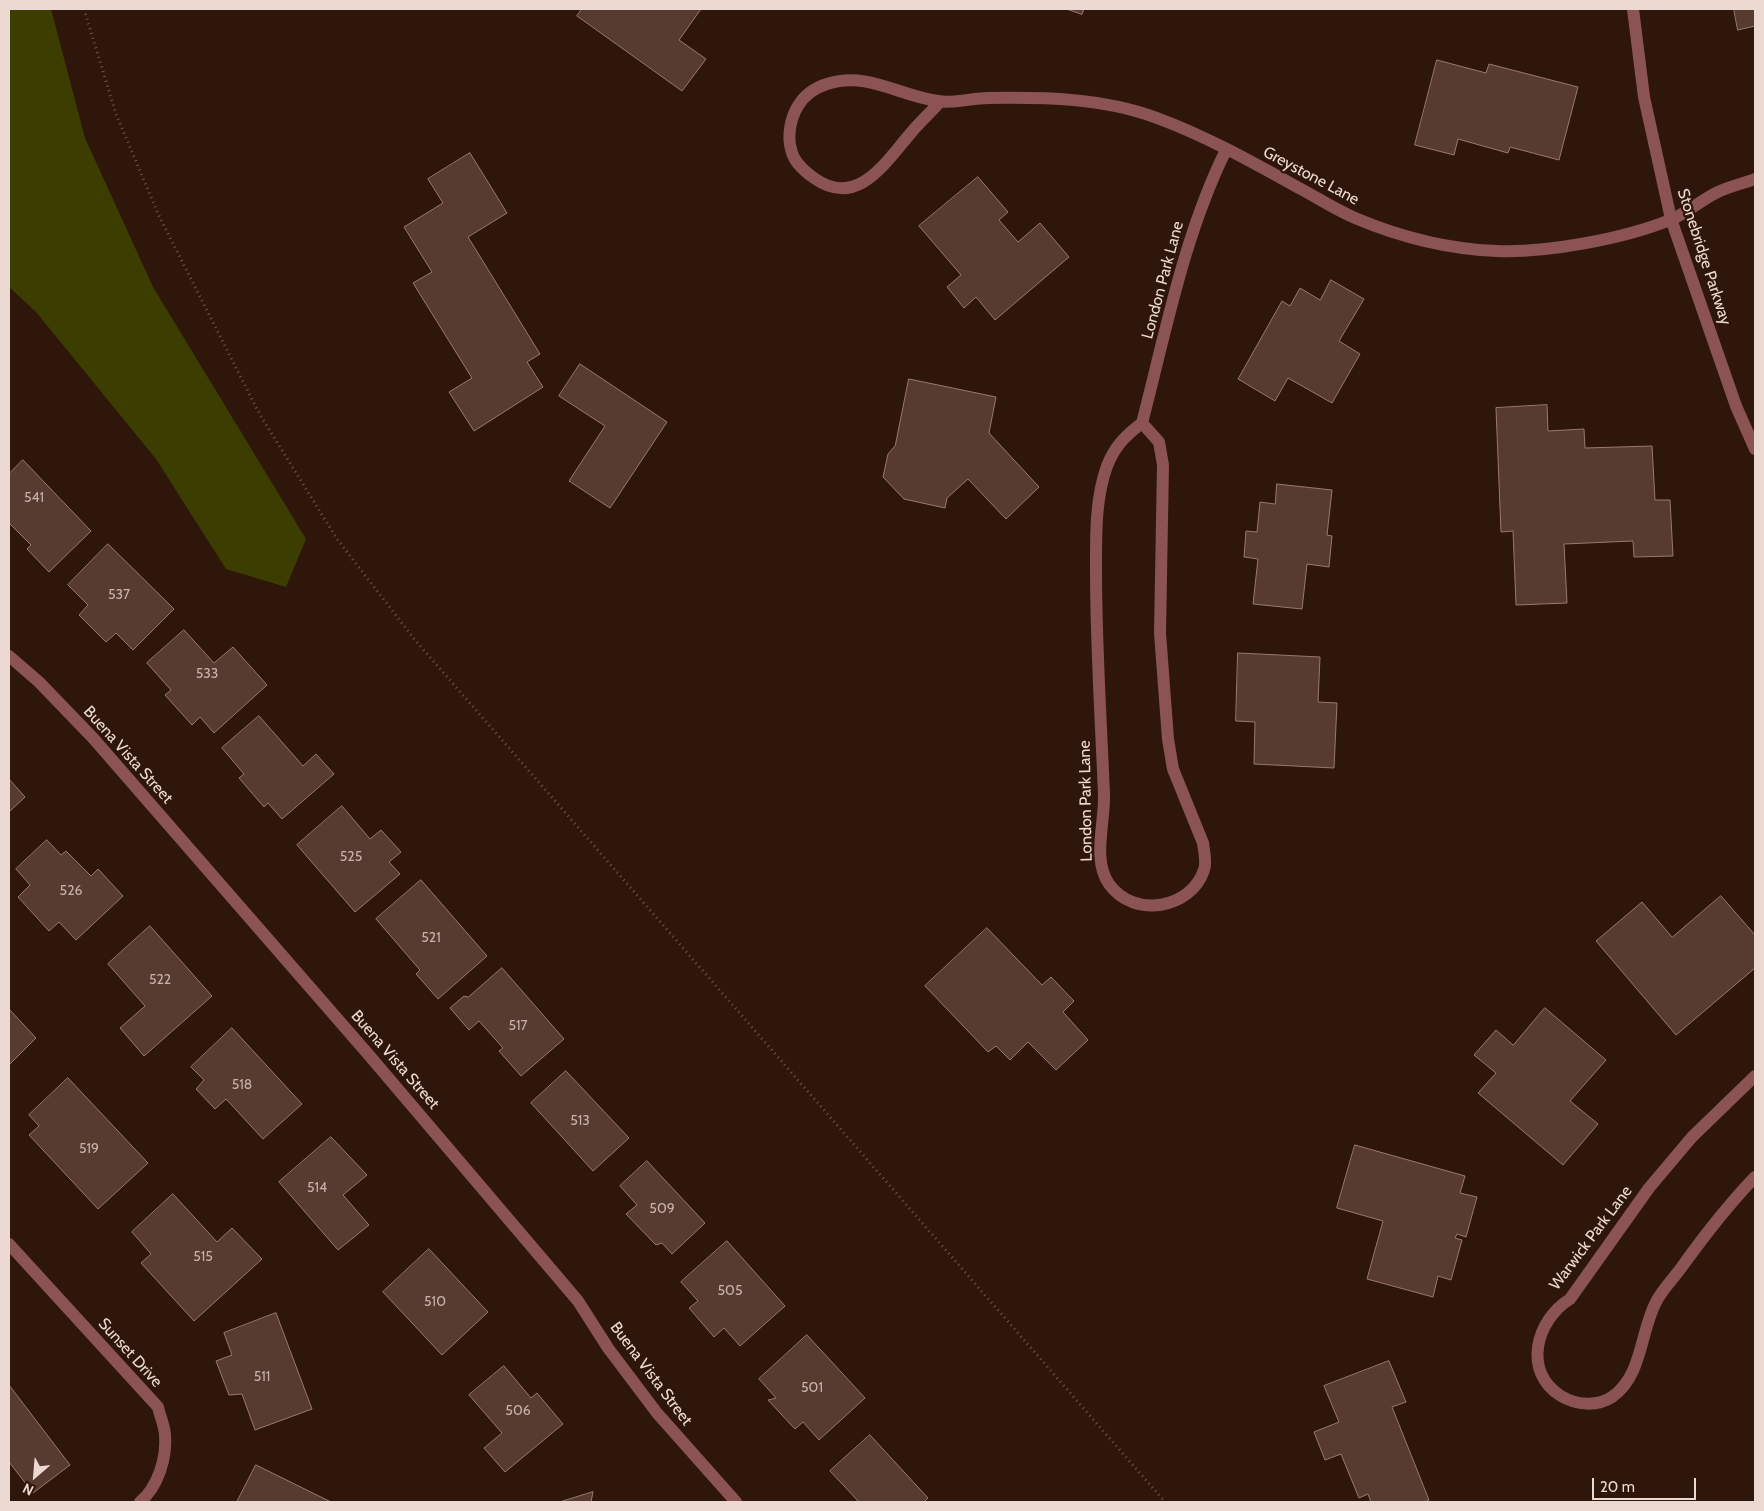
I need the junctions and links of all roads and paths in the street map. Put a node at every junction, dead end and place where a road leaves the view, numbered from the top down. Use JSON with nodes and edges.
{"nodes":[{"id":1,"x":84,"y":9,"type":"edge"},
{"id":2,"x":1633,"y":9,"type":"edge"},
{"id":3,"x":940,"y":102,"type":"junction"},
{"id":4,"x":1226,"y":150,"type":"junction"},
{"id":5,"x":1755,"y":179,"type":"edge"},
{"id":6,"x":1671,"y":220,"type":"junction"},
{"id":7,"x":1142,"y":423,"type":"junction"},
{"id":8,"x":1755,"y":449,"type":"edge"},
{"id":9,"x":9,"y":656,"type":"edge"},
{"id":10,"x":1755,"y":1076,"type":"edge"},
{"id":11,"x":1755,"y":1177,"type":"edge"},
{"id":12,"x":9,"y":1244,"type":"edge"},
{"id":13,"x":140,"y":1502,"type":"edge"},
{"id":14,"x":736,"y":1502,"type":"edge"},
{"id":15,"x":1166,"y":1502,"type":"edge"}],
"edges":[{"from":1,"to":15,"type":"path"},
{"from":2,"to":6,"type":"street","name":"Stonebridge Parkway"},
{"from":3,"to":3,"type":"street","name":"Greystone Lane"},
{"from":3,"to":4,"type":"street","name":"Greystone Lane"},
{"from":4,"to":6,"type":"street","name":"Greystone Lane"},
{"from":4,"to":7,"type":"street","name":"London Park Lane"},
{"from":5,"to":6,"type":"street","name":"Greystone Lane"},
{"from":6,"to":8,"type":"street","name":"Stonebridge Parkway"},
{"from":7,"to":7,"type":"street","name":"London Park Lane"},
{"from":9,"to":14,"type":"street","name":"Buena Vista Street"},
{"from":10,"to":11,"type":"street","name":"Warwick Park Lane"},
{"from":12,"to":13,"type":"street","name":"Sunset Drive"}]}
